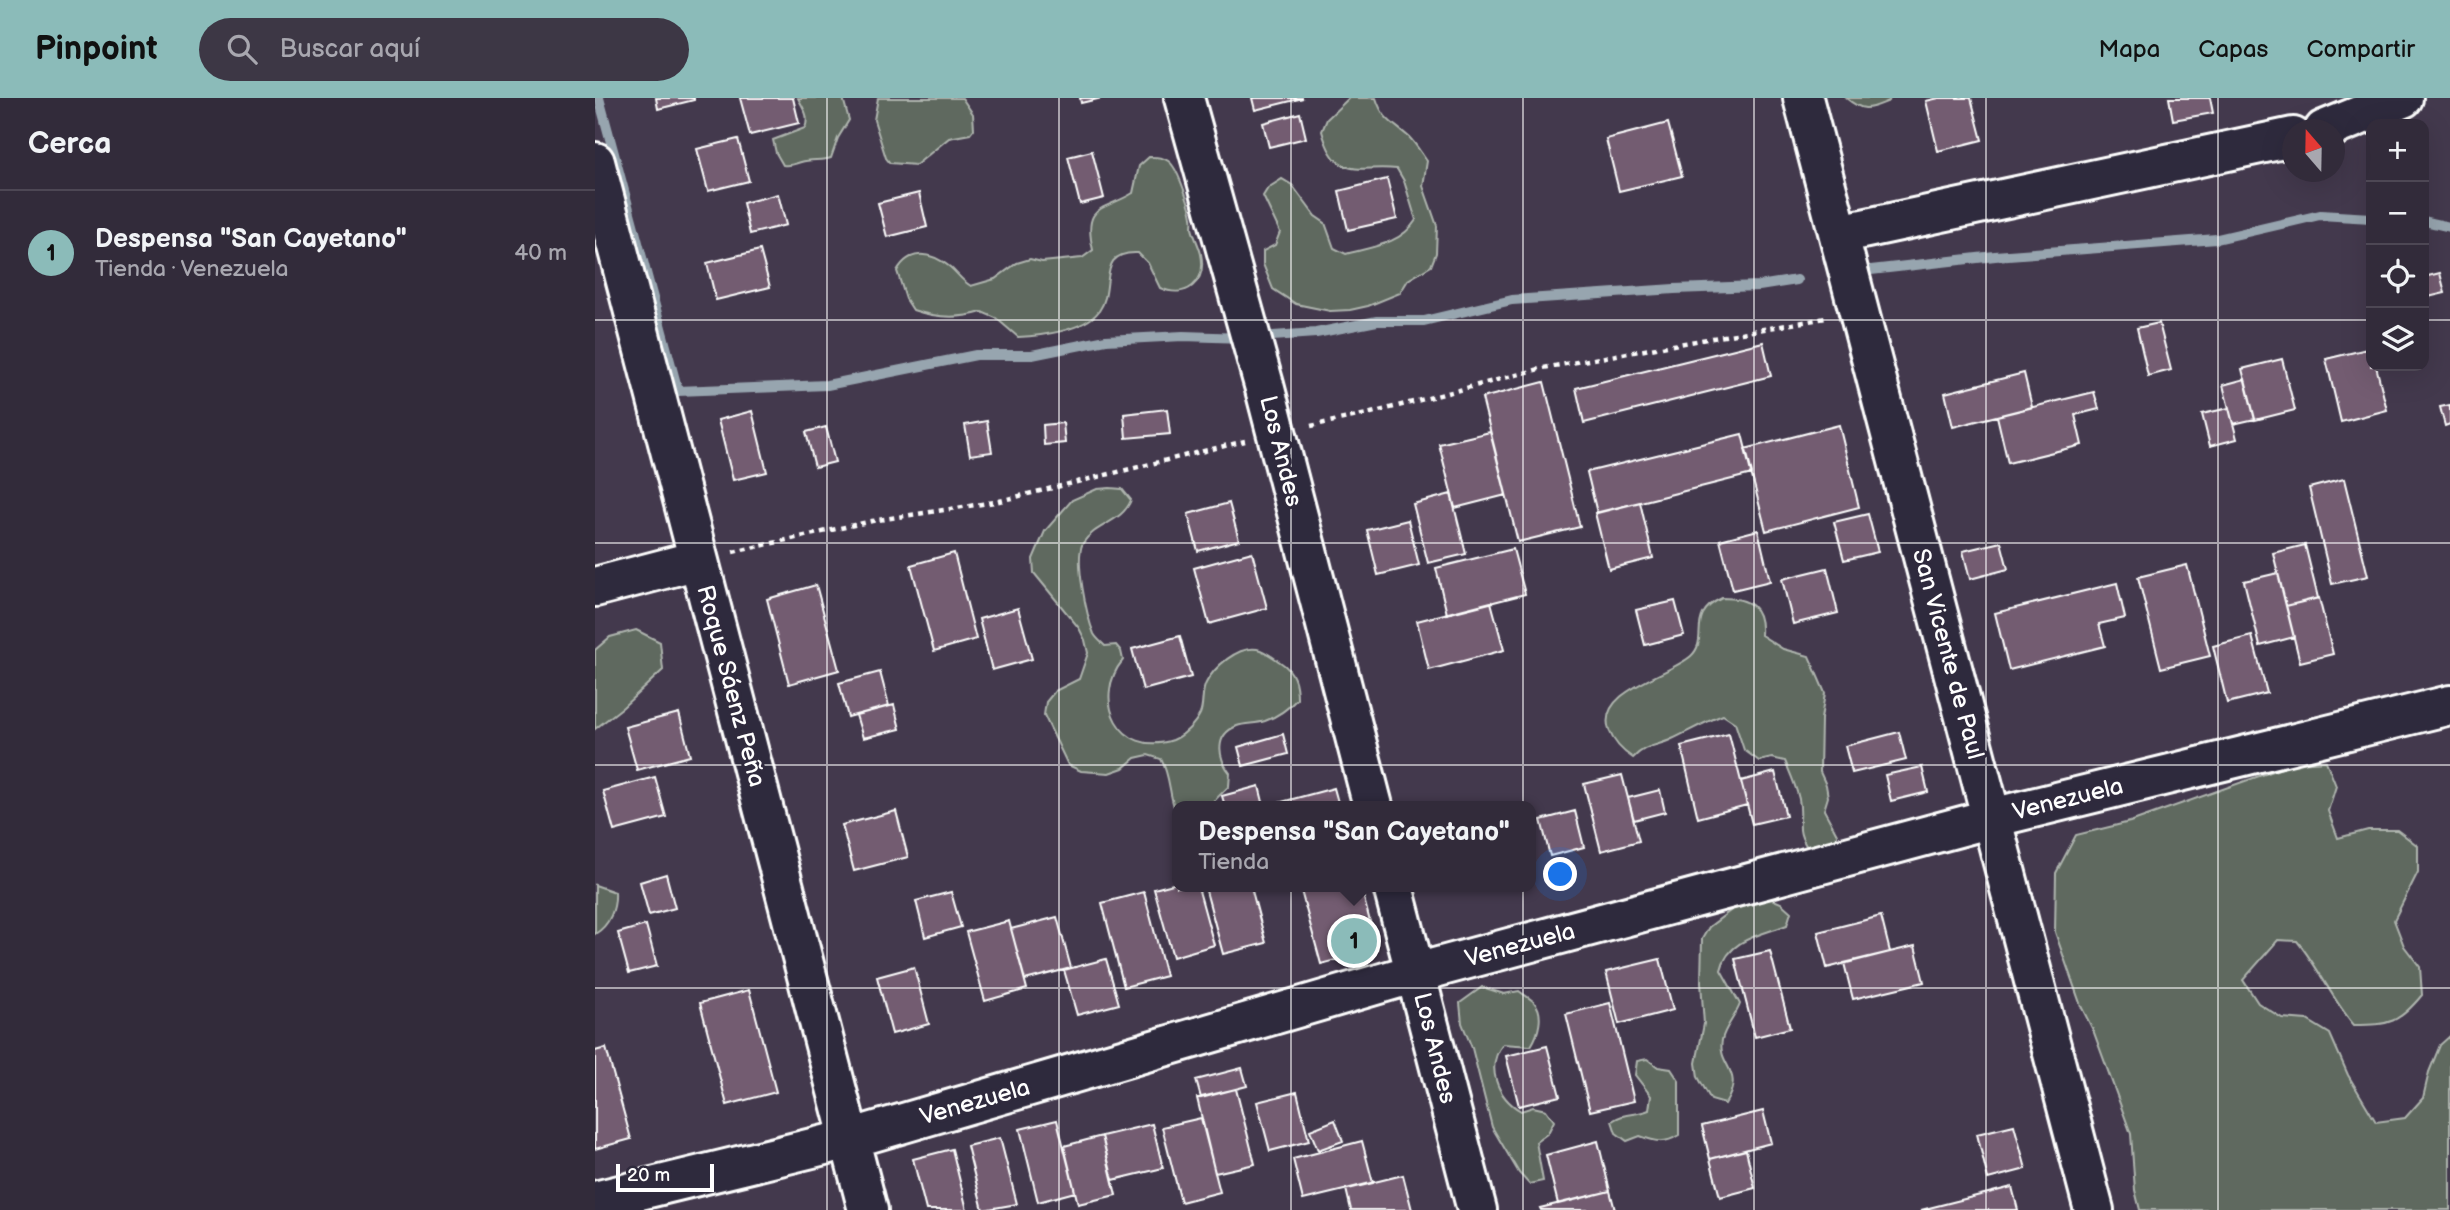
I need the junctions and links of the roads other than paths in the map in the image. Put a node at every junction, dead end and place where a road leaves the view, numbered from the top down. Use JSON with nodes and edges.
{"nodes":[{"id":1,"x":1184,"y":98,"type":"edge"},
{"id":2,"x":1803,"y":98,"type":"edge"},
{"id":3,"x":2403,"y":98,"type":"edge"},
{"id":4,"x":2345,"y":121,"type":"edge"},
{"id":5,"x":2282,"y":139,"type":"edge"},
{"id":6,"x":595,"y":162,"type":"edge"},
{"id":7,"x":1839,"y":234,"type":"junction"},
{"id":8,"x":698,"y":560,"type":"junction"},
{"id":9,"x":595,"y":587,"type":"edge"},
{"id":10,"x":2450,"y":705,"type":"edge"},
{"id":11,"x":1372,"y":801,"type":"edge"},
{"id":12,"x":1991,"y":818,"type":"junction"},
{"id":13,"x":1394,"y":892,"type":"edge"},
{"id":14,"x":1416,"y":973,"type":"junction"},
{"id":15,"x":849,"y":1139,"type":"junction"},
{"id":16,"x":595,"y":1201,"type":"edge"},
{"id":17,"x":868,"y":1210,"type":"edge"},
{"id":18,"x":1477,"y":1210,"type":"edge"},
{"id":19,"x":2094,"y":1210,"type":"edge"}],
"edges":[{"from":1,"to":11,"type":"street","name":"Los Andes"},
{"from":2,"to":7,"type":"street","name":"San Vicente de Paul"},
{"from":3,"to":4,"type":"street"},
{"from":5,"to":7,"type":"street"},
{"from":6,"to":8,"type":"street","name":"Roque Sáenz Peña"},
{"from":7,"to":12,"type":"street","name":"San Vicente de Paul"},
{"from":8,"to":9,"type":"street"},
{"from":8,"to":15,"type":"street","name":"Roque Sáenz Peña"},
{"from":10,"to":12,"type":"street","name":"Venezuela"},
{"from":12,"to":14,"type":"street","name":"Venezuela"},
{"from":12,"to":19,"type":"street","name":"San Vicente de Paul"},
{"from":13,"to":14,"type":"street","name":"Los Andes"},
{"from":14,"to":15,"type":"street","name":"Venezuela"},
{"from":14,"to":18,"type":"street","name":"Los Andes"},
{"from":15,"to":16,"type":"street","name":"Venezuela"},
{"from":15,"to":17,"type":"street","name":"Roque Sáenz Peña"}]}
